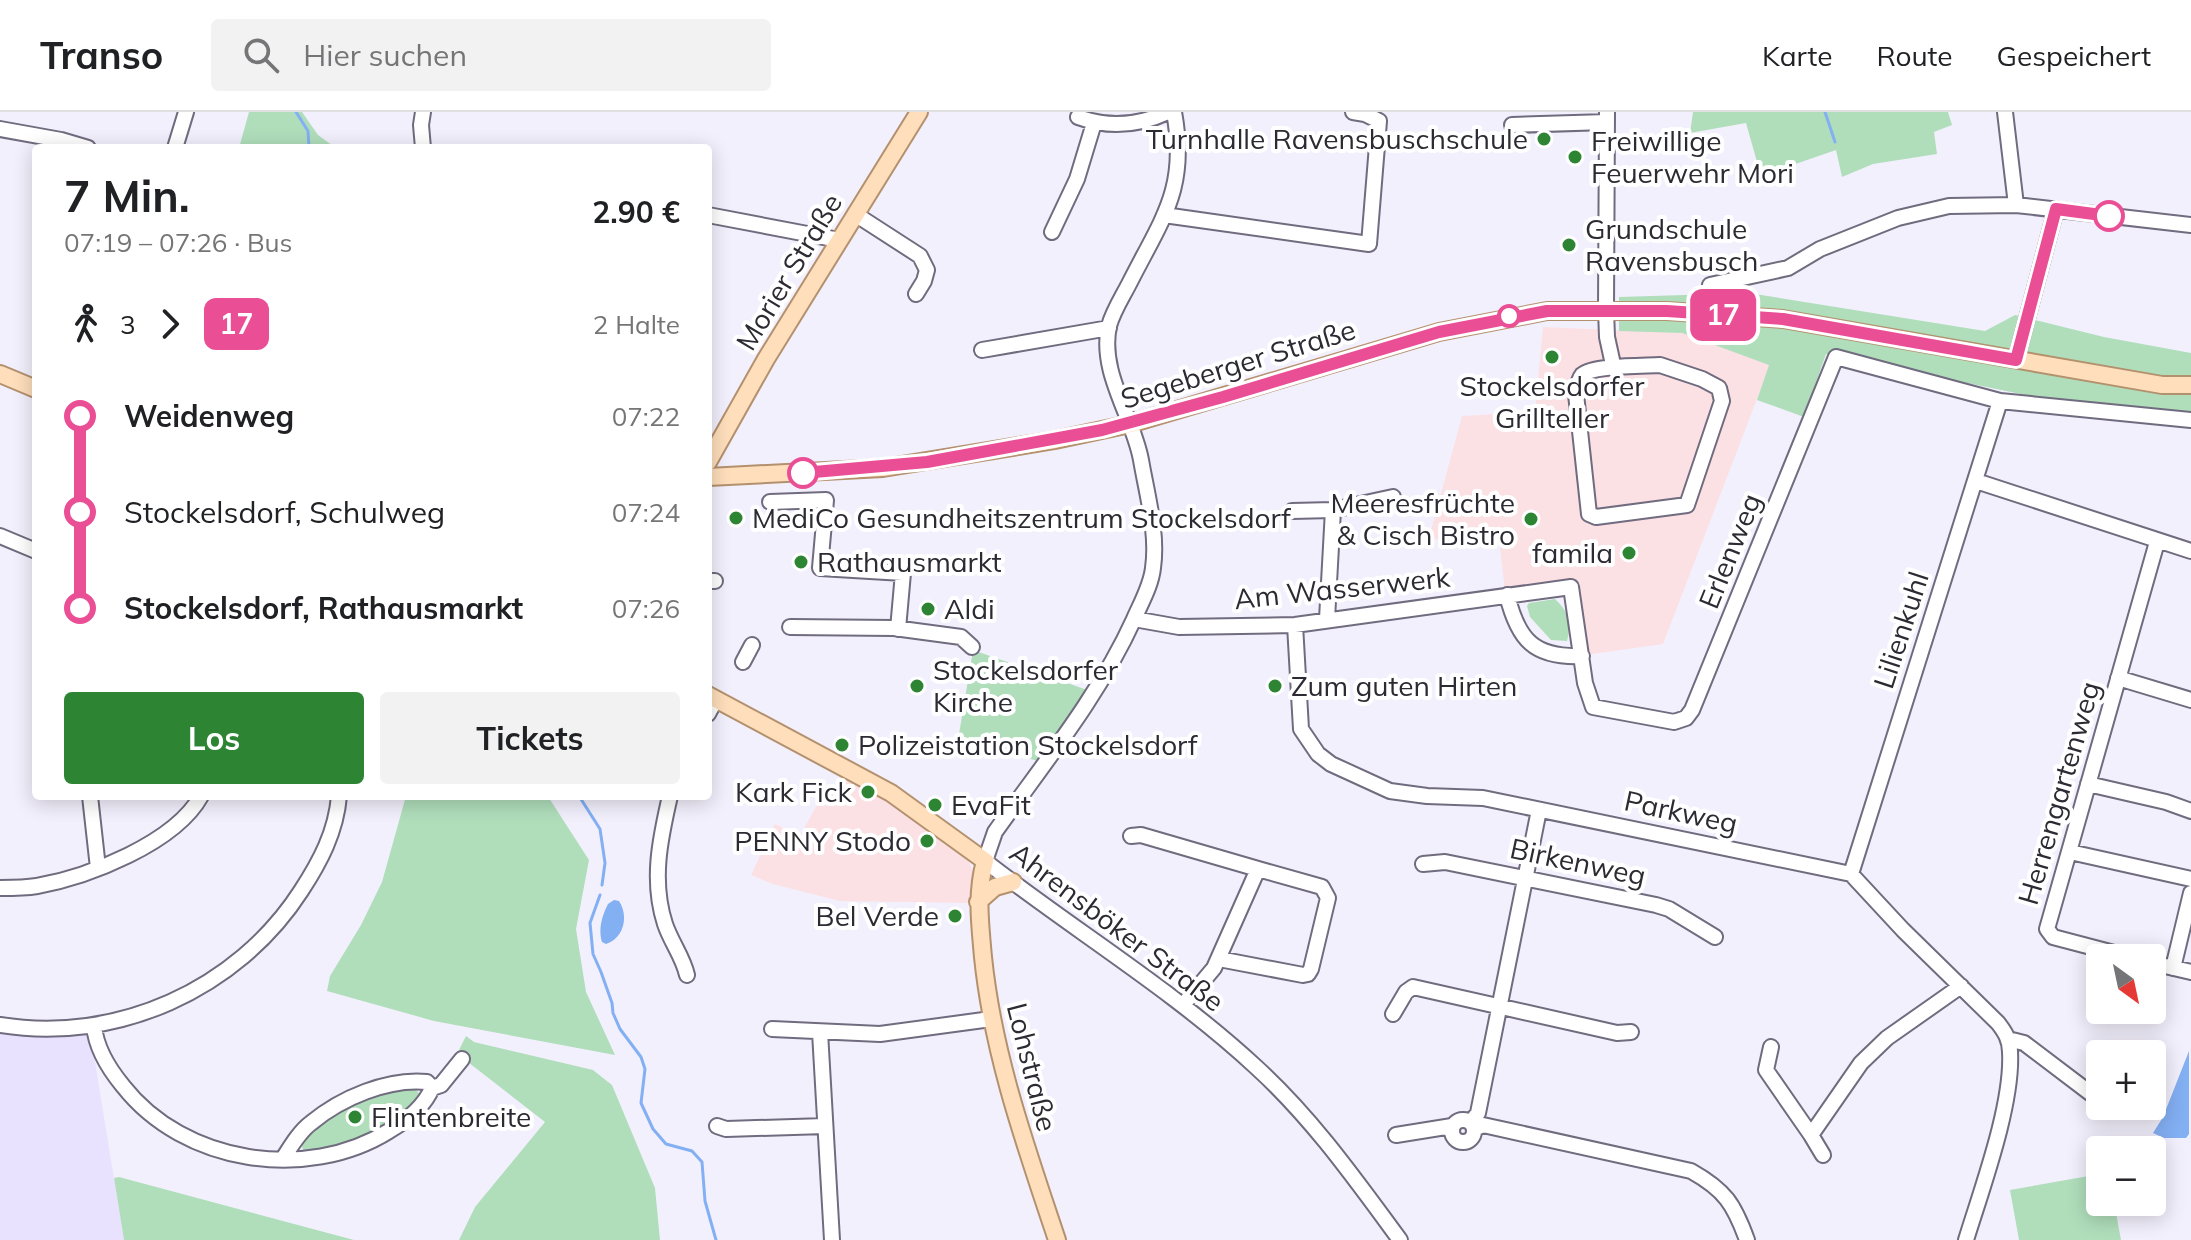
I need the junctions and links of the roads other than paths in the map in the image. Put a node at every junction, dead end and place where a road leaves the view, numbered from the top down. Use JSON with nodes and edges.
{"nodes":[{"id":1,"x":186,"y":112,"type":"edge"},
{"id":2,"x":423,"y":112,"type":"edge"},
{"id":3,"x":919,"y":112,"type":"edge"},
{"id":4,"x":1168,"y":112,"type":"edge"},
{"id":5,"x":1174,"y":112,"type":"edge"},
{"id":6,"x":1353,"y":112,"type":"edge"},
{"id":7,"x":2005,"y":112,"type":"edge"},
{"id":8,"x":1078,"y":117,"type":"dead end"},
{"id":9,"x":1607,"y":117,"type":"edge"},
{"id":10,"x":1094,"y":123,"type":"junction"},
{"id":11,"x":1512,"y":125,"type":"dead end"},
{"id":12,"x":0,"y":129,"type":"edge"},
{"id":13,"x":73,"y":144,"type":"edge"},
{"id":14,"x":176,"y":144,"type":"edge"},
{"id":15,"x":423,"y":144,"type":"edge"},
{"id":16,"x":2016,"y":205,"type":"junction"},
{"id":17,"x":2056,"y":209,"type":"junction"},
{"id":18,"x":855,"y":214,"type":"junction"},
{"id":19,"x":1164,"y":215,"type":"junction"},
{"id":20,"x":712,"y":216,"type":"edge"},
{"id":21,"x":2191,"y":225,"type":"edge"},
{"id":22,"x":1052,"y":232,"type":"dead end"},
{"id":23,"x":839,"y":240,"type":"junction"},
{"id":24,"x":1710,"y":285,"type":"dead end"},
{"id":25,"x":916,"y":294,"type":"dead end"},
{"id":26,"x":1606,"y":310,"type":"junction"},
{"id":27,"x":1109,"y":328,"type":"junction"},
{"id":28,"x":982,"y":350,"type":"dead end"},
{"id":29,"x":2016,"y":360,"type":"junction"},
{"id":30,"x":1614,"y":369,"type":"junction"},
{"id":31,"x":0,"y":374,"type":"edge"},
{"id":32,"x":2191,"y":385,"type":"edge"},
{"id":33,"x":32,"y":387,"type":"edge"},
{"id":34,"x":2000,"y":401,"type":"junction"},
{"id":35,"x":2191,"y":420,"type":"edge"},
{"id":36,"x":1130,"y":424,"type":"junction"},
{"id":37,"x":712,"y":455,"type":"edge"},
{"id":38,"x":712,"y":477,"type":"edge"},
{"id":39,"x":1976,"y":481,"type":"junction"},
{"id":40,"x":1393,"y":497,"type":"dead end"},
{"id":41,"x":770,"y":502,"type":"dead end"},
{"id":42,"x":1333,"y":510,"type":"junction"},
{"id":43,"x":1292,"y":511,"type":"dead end"},
{"id":44,"x":0,"y":536,"type":"edge"},
{"id":45,"x":2157,"y":542,"type":"junction"},
{"id":46,"x":32,"y":549,"type":"edge"},
{"id":47,"x":2191,"y":551,"type":"edge"},
{"id":48,"x":1571,"y":587,"type":"joint"},
{"id":49,"x":1507,"y":595,"type":"junction"},
{"id":50,"x":1134,"y":619,"type":"junction"},
{"id":51,"x":1327,"y":619,"type":"junction"},
{"id":52,"x":1295,"y":625,"type":"junction"},
{"id":53,"x":790,"y":627,"type":"dead end"},
{"id":54,"x":898,"y":629,"type":"junction"},
{"id":55,"x":752,"y":645,"type":"dead end"},
{"id":56,"x":972,"y":647,"type":"dead end"},
{"id":57,"x":1582,"y":656,"type":"junction"},
{"id":58,"x":743,"y":662,"type":"dead end"},
{"id":59,"x":2118,"y":678,"type":"junction"},
{"id":60,"x":2191,"y":700,"type":"edge"},
{"id":61,"x":712,"y":703,"type":"edge"},
{"id":62,"x":2088,"y":784,"type":"junction"},
{"id":63,"x":90,"y":800,"type":"edge"},
{"id":64,"x":198,"y":800,"type":"edge"},
{"id":65,"x":338,"y":800,"type":"edge"},
{"id":66,"x":669,"y":800,"type":"edge"},
{"id":67,"x":1539,"y":810,"type":"junction"},
{"id":68,"x":2191,"y":811,"type":"edge"},
{"id":69,"x":1131,"y":836,"type":"dead end"},
{"id":70,"x":2070,"y":852,"type":"junction"},
{"id":71,"x":985,"y":861,"type":"junction"},
{"id":72,"x":1423,"y":864,"type":"dead end"},
{"id":73,"x":98,"y":868,"type":"junction"},
{"id":74,"x":1258,"y":869,"type":"junction"},
{"id":75,"x":1851,"y":874,"type":"junction"},
{"id":76,"x":1525,"y":878,"type":"junction"},
{"id":77,"x":2191,"y":879,"type":"edge"},
{"id":78,"x":1013,"y":882,"type":"junction"},
{"id":79,"x":0,"y":888,"type":"edge"},
{"id":80,"x":2191,"y":893,"type":"edge"},
{"id":81,"x":978,"y":902,"type":"junction"},
{"id":82,"x":1715,"y":937,"type":"dead end"},
{"id":83,"x":2086,"y":947,"type":"edge"},
{"id":84,"x":1219,"y":959,"type":"junction"},
{"id":85,"x":2166,"y":966,"type":"edge"},
{"id":86,"x":2173,"y":968,"type":"junction"},
{"id":87,"x":2191,"y":972,"type":"edge"},
{"id":88,"x":687,"y":975,"type":"dead end"},
{"id":89,"x":1961,"y":986,"type":"junction"},
{"id":90,"x":1183,"y":1005,"type":"junction"},
{"id":91,"x":1498,"y":1007,"type":"junction"},
{"id":92,"x":1393,"y":1014,"type":"dead end"},
{"id":93,"x":991,"y":1019,"type":"junction"},
{"id":94,"x":0,"y":1025,"type":"edge"},
{"id":95,"x":94,"y":1026,"type":"junction"},
{"id":96,"x":772,"y":1029,"type":"dead end"},
{"id":97,"x":820,"y":1032,"type":"junction"},
{"id":98,"x":1631,"y":1032,"type":"dead end"},
{"id":99,"x":2008,"y":1039,"type":"junction"},
{"id":100,"x":1771,"y":1047,"type":"dead end"},
{"id":101,"x":462,"y":1059,"type":"dead end"},
{"id":102,"x":432,"y":1088,"type":"junction"},
{"id":103,"x":2086,"y":1090,"type":"edge"},
{"id":104,"x":717,"y":1126,"type":"dead end"},
{"id":105,"x":825,"y":1126,"type":"junction"},
{"id":106,"x":1452,"y":1126,"type":"junction"},
{"id":107,"x":1472,"y":1126,"type":"junction"},
{"id":108,"x":1396,"y":1135,"type":"dead end"},
{"id":109,"x":1811,"y":1135,"type":"junction"},
{"id":110,"x":1823,"y":1155,"type":"dead end"},
{"id":111,"x":284,"y":1157,"type":"junction"},
{"id":112,"x":832,"y":1240,"type":"edge"},
{"id":113,"x":1057,"y":1240,"type":"edge"},
{"id":114,"x":1400,"y":1240,"type":"edge"},
{"id":115,"x":1747,"y":1240,"type":"edge"},
{"id":116,"x":1966,"y":1240,"type":"edge"}],
"edges":[{"from":1,"to":14,"type":"street"},
{"from":2,"to":15,"type":"street"},
{"from":3,"to":18,"type":"main road","name":"Morier Straße"},
{"from":4,"to":10,"type":"street"},
{"from":5,"to":19,"type":"street"},
{"from":6,"to":19,"type":"street"},
{"from":7,"to":16,"type":"street"},
{"from":8,"to":10,"type":"street"},
{"from":9,"to":11,"type":"street"},
{"from":9,"to":26,"type":"street"},
{"from":10,"to":22,"type":"street"},
{"from":12,"to":13,"type":"street"},
{"from":16,"to":17,"type":"street"},
{"from":16,"to":24,"type":"street"},
{"from":17,"to":21,"type":"street"},
{"from":17,"to":29,"type":"street"},
{"from":18,"to":23,"type":"main road","name":"Morier Straße"},
{"from":18,"to":25,"type":"street"},
{"from":19,"to":27,"type":"street"},
{"from":20,"to":23,"type":"street"},
{"from":23,"to":37,"type":"main road","name":"Morier Straße"},
{"from":26,"to":29,"type":"main road","name":"Segeberger Straße"},
{"from":26,"to":30,"type":"street"},
{"from":26,"to":36,"type":"main road","name":"Segeberger Straße"},
{"from":27,"to":28,"type":"street"},
{"from":27,"to":36,"type":"street"},
{"from":29,"to":32,"type":"main road","name":"Segeberger Straße"},
{"from":30,"to":30,"type":"street"},
{"from":31,"to":33,"type":"main road"},
{"from":34,"to":35,"type":"street"},
{"from":34,"to":39,"type":"street","name":"Lilienkuhl"},
{"from":34,"to":57,"type":"street","name":"Erlenweg"},
{"from":36,"to":38,"type":"main road","name":"Segeberger Straße"},
{"from":36,"to":50,"type":"street"},
{"from":39,"to":45,"type":"street"},
{"from":39,"to":75,"type":"street","name":"Lilienkuhl"},
{"from":40,"to":42,"type":"street"},
{"from":41,"to":54,"type":"street"},
{"from":42,"to":43,"type":"street"},
{"from":42,"to":51,"type":"street"},
{"from":44,"to":46,"type":"street"},
{"from":45,"to":47,"type":"street"},
{"from":45,"to":59,"type":"street","name":"Herrengartenweg"},
{"from":48,"to":49,"type":"street","name":"Am Wasserwerk"},
{"from":48,"to":57,"type":"street","name":"Erlenweg"},
{"from":49,"to":51,"type":"street","name":"Am Wasserwerk"},
{"from":49,"to":57,"type":"street"},
{"from":50,"to":52,"type":"street","name":"Am Wasserwerk"},
{"from":50,"to":71,"type":"street"},
{"from":51,"to":52,"type":"street","name":"Am Wasserwerk"},
{"from":52,"to":67,"type":"street","name":"Parkweg"},
{"from":53,"to":54,"type":"street"},
{"from":54,"to":56,"type":"street"},
{"from":55,"to":58,"type":"street"},
{"from":59,"to":60,"type":"street"},
{"from":59,"to":62,"type":"street","name":"Herrengartenweg"},
{"from":61,"to":71,"type":"main road","name":"Ahrensböker Straße"},
{"from":62,"to":68,"type":"street"},
{"from":62,"to":70,"type":"street","name":"Herrengartenweg"},
{"from":63,"to":73,"type":"street"},
{"from":64,"to":73,"type":"street"},
{"from":65,"to":95,"type":"street"},
{"from":66,"to":88,"type":"street"},
{"from":67,"to":75,"type":"street","name":"Parkweg"},
{"from":67,"to":76,"type":"street"},
{"from":69,"to":74,"type":"street"},
{"from":70,"to":77,"type":"street"},
{"from":70,"to":83,"type":"street","name":"Herrengartenweg"},
{"from":71,"to":78,"type":"street","name":"Ahrensböker Straße"},
{"from":71,"to":81,"type":"main road","name":"Lohstraße"},
{"from":72,"to":76,"type":"street","name":"Birkenweg"},
{"from":73,"to":79,"type":"street"},
{"from":74,"to":84,"type":"street"},
{"from":74,"to":84,"type":"street"},
{"from":75,"to":89,"type":"street"},
{"from":76,"to":82,"type":"street","name":"Birkenweg"},
{"from":76,"to":91,"type":"street"},
{"from":78,"to":81,"type":"main road"},
{"from":78,"to":90,"type":"street","name":"Ahrensböker Straße"},
{"from":80,"to":86,"type":"street"},
{"from":81,"to":93,"type":"main road","name":"Lohstraße"},
{"from":84,"to":90,"type":"street"},
{"from":85,"to":86,"type":"street"},
{"from":86,"to":87,"type":"street"},
{"from":89,"to":99,"type":"street"},
{"from":89,"to":109,"type":"street"},
{"from":90,"to":114,"type":"street","name":"Ahrensböker Straße"},
{"from":91,"to":92,"type":"street"},
{"from":91,"to":98,"type":"street"},
{"from":91,"to":107,"type":"street"},
{"from":93,"to":97,"type":"street"},
{"from":93,"to":113,"type":"main road","name":"Lohstraße"},
{"from":94,"to":95,"type":"street"},
{"from":95,"to":111,"type":"street"},
{"from":96,"to":97,"type":"street"},
{"from":97,"to":105,"type":"street"},
{"from":99,"to":103,"type":"street"},
{"from":99,"to":116,"type":"street"},
{"from":100,"to":109,"type":"street"},
{"from":101,"to":102,"type":"street"},
{"from":102,"to":111,"type":"street"},
{"from":102,"to":111,"type":"street"},
{"from":104,"to":105,"type":"street"},
{"from":105,"to":112,"type":"street"},
{"from":106,"to":107,"type":"street"},
{"from":106,"to":107,"type":"street"},
{"from":106,"to":108,"type":"street"},
{"from":107,"to":115,"type":"street"},
{"from":109,"to":110,"type":"street"}]}
